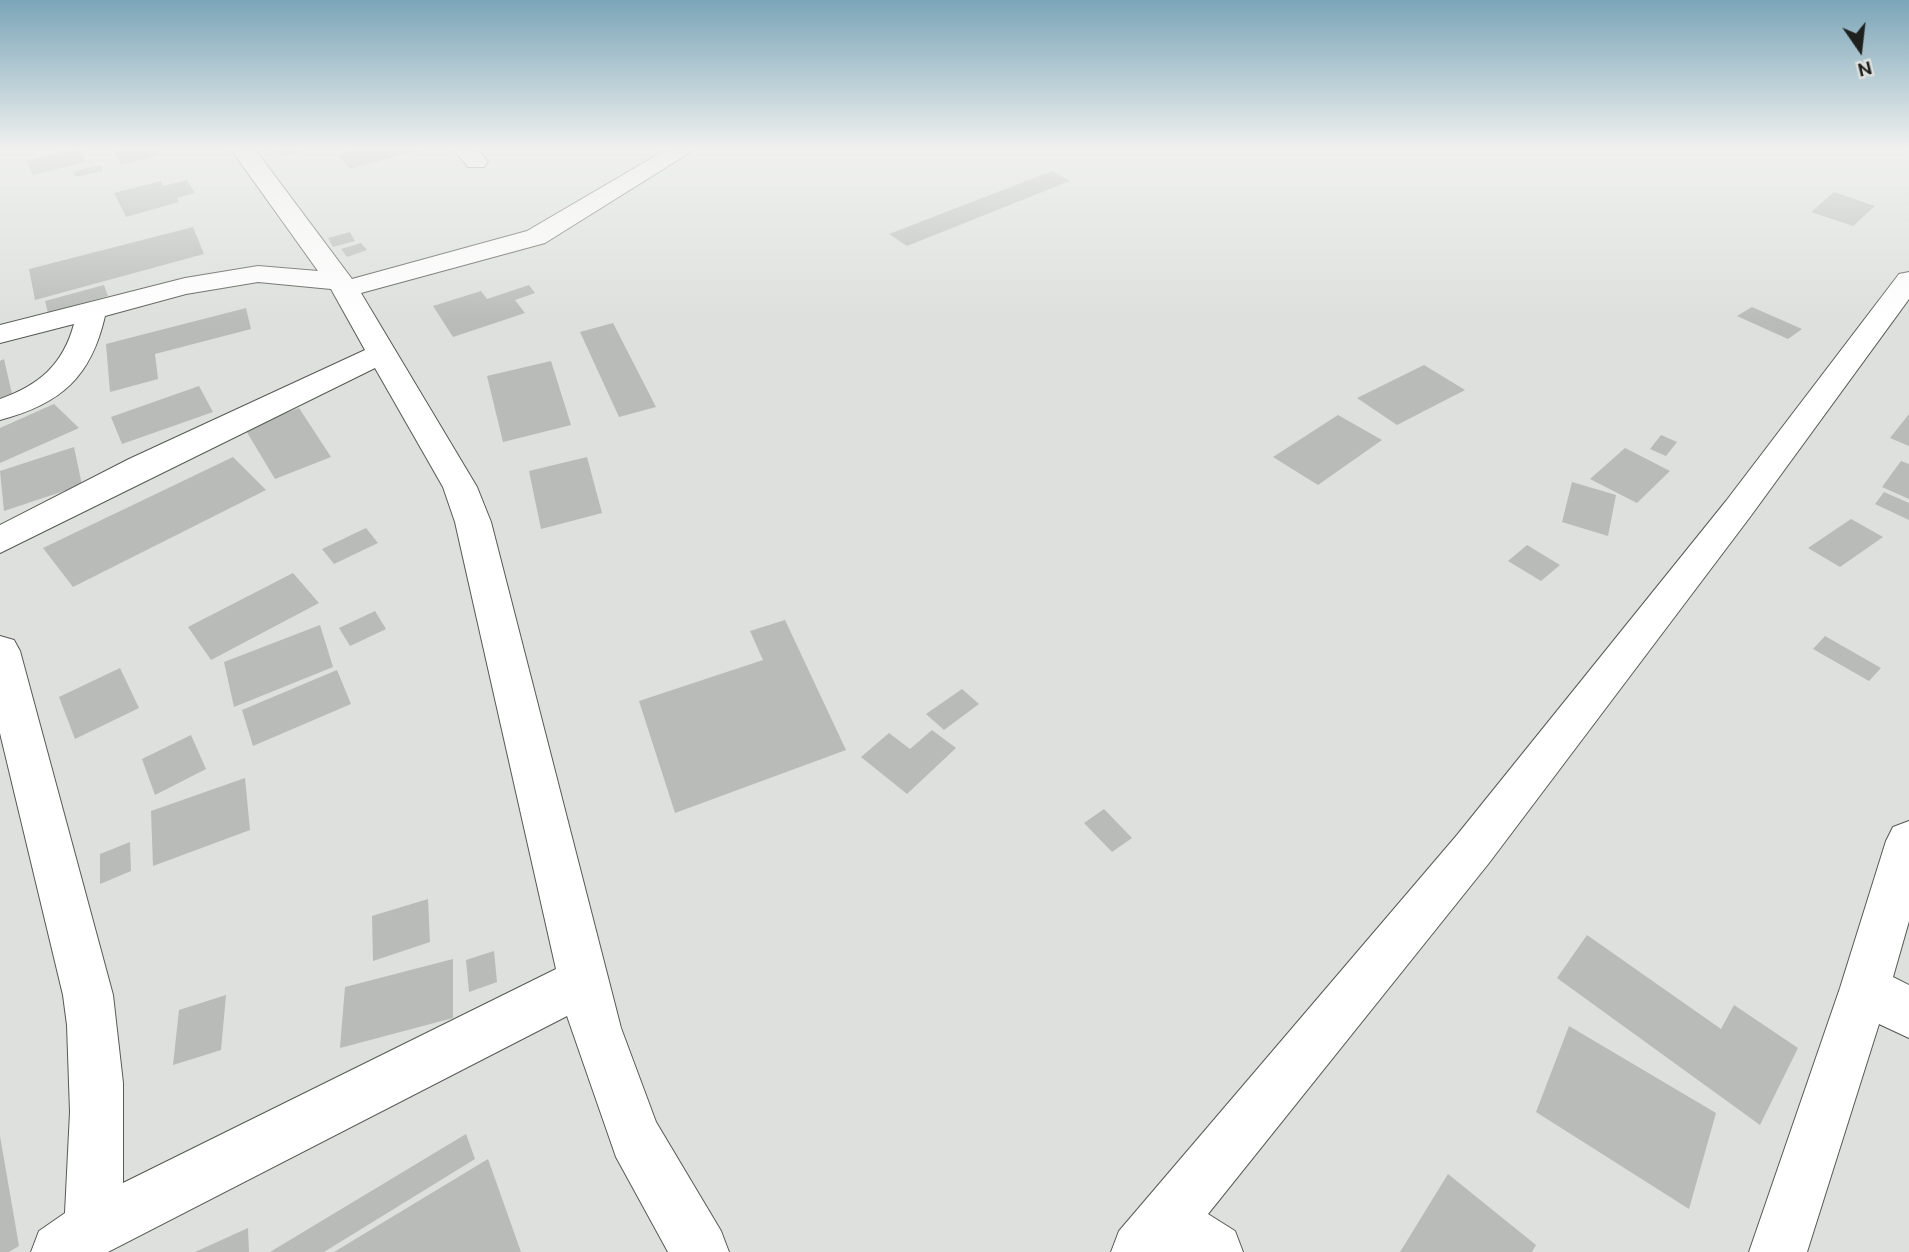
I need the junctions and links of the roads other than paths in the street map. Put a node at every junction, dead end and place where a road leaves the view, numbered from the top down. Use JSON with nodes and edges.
{"nodes":[{"id":1,"x":285,"y":206,"type":"edge"},
{"id":2,"x":587,"y":206,"type":"edge"},
{"id":3,"x":1909,"y":280,"type":"edge"},
{"id":4,"x":342,"y":285,"type":"junction"},
{"id":5,"x":92,"y":308,"type":"junction"},
{"id":6,"x":0,"y":334,"type":"edge"},
{"id":7,"x":382,"y":353,"type":"junction"},
{"id":8,"x":0,"y":410,"type":"edge"},
{"id":9,"x":0,"y":540,"type":"edge"},
{"id":10,"x":0,"y":650,"type":"edge"},
{"id":11,"x":1909,"y":841,"type":"edge"},
{"id":12,"x":583,"y":981,"type":"junction"},
{"id":13,"x":1865,"y":988,"type":"junction"},
{"id":14,"x":1909,"y":1013,"type":"edge"},
{"id":15,"x":1153,"y":1236,"type":"edge"},
{"id":16,"x":76,"y":1240,"type":"edge"},
{"id":17,"x":700,"y":1252,"type":"edge"},
{"id":18,"x":1214,"y":1252,"type":"edge"},
{"id":19,"x":1778,"y":1252,"type":"edge"}],
"edges":[{"from":1,"to":4,"type":"street"},
{"from":2,"to":4,"type":"street"},
{"from":3,"to":15,"type":"street"},
{"from":4,"to":5,"type":"street"},
{"from":4,"to":7,"type":"street"},
{"from":5,"to":6,"type":"street"},
{"from":5,"to":8,"type":"street"},
{"from":7,"to":9,"type":"street"},
{"from":7,"to":12,"type":"street"},
{"from":10,"to":16,"type":"street"},
{"from":11,"to":13,"type":"street"},
{"from":12,"to":16,"type":"street"},
{"from":12,"to":17,"type":"street"},
{"from":13,"to":14,"type":"street"},
{"from":13,"to":19,"type":"street"},
{"from":15,"to":18,"type":"street"}]}
